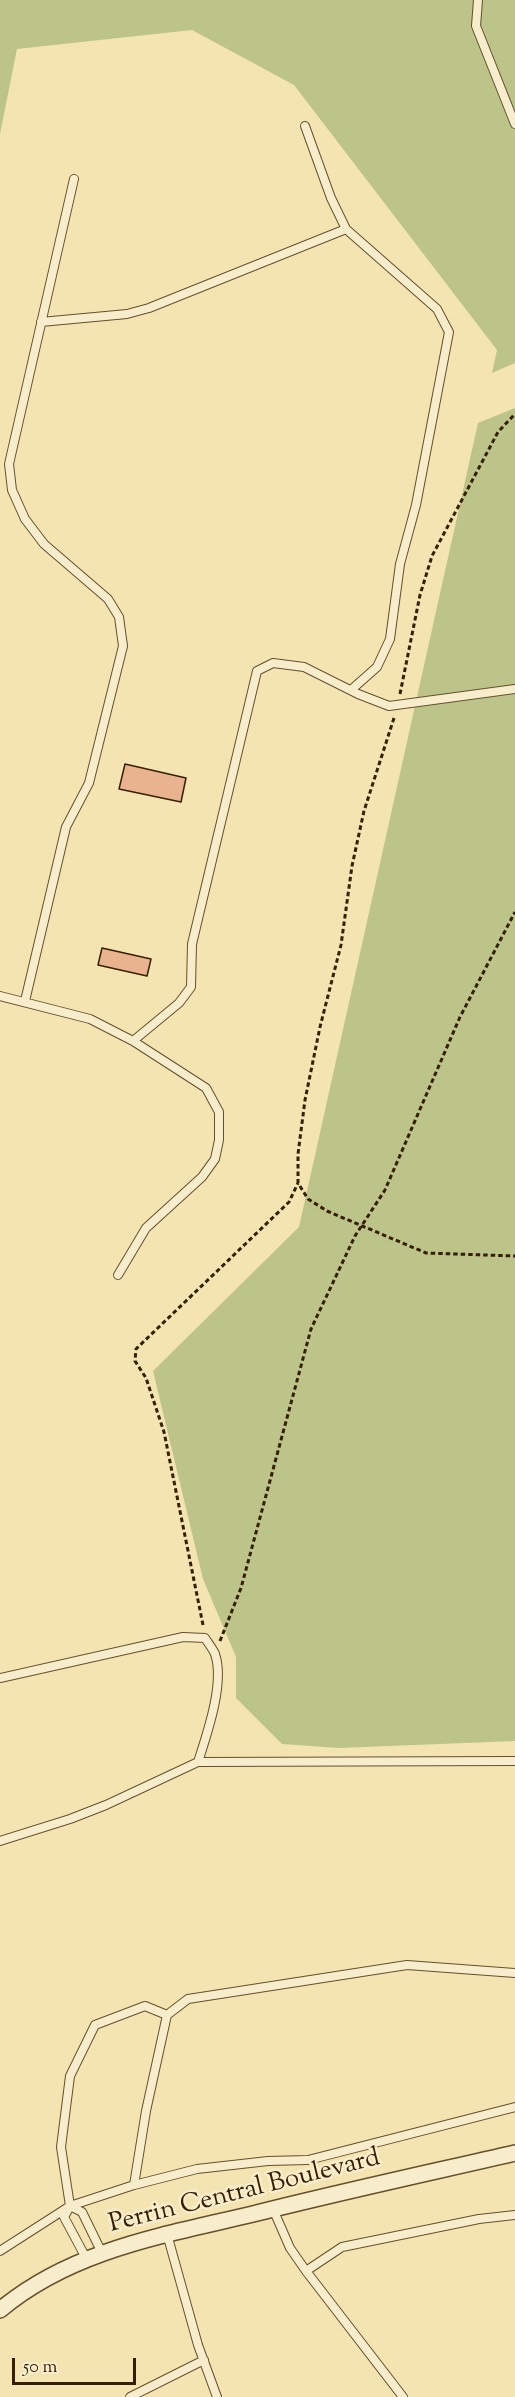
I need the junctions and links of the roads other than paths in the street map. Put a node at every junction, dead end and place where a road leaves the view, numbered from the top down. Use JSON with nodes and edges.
{"nodes":[{"id":1,"x":478,"y":0,"type":"edge"},
{"id":2,"x":515,"y":124,"type":"edge"},
{"id":3,"x":305,"y":126,"type":"dead end"},
{"id":4,"x":74,"y":179,"type":"dead end"},
{"id":5,"x":346,"y":228,"type":"junction"},
{"id":6,"x":41,"y":322,"type":"junction"},
{"id":7,"x":515,"y":689,"type":"edge"},
{"id":8,"x":351,"y":690,"type":"junction"},
{"id":9,"x":0,"y":996,"type":"edge"},
{"id":10,"x":25,"y":1001,"type":"junction"},
{"id":11,"x":133,"y":1041,"type":"junction"},
{"id":12,"x":118,"y":1275,"type":"dead end"},
{"id":13,"x":0,"y":1678,"type":"edge"},
{"id":14,"x":515,"y":1761,"type":"edge"},
{"id":15,"x":198,"y":1762,"type":"junction"},
{"id":16,"x":0,"y":1841,"type":"edge"},
{"id":17,"x":515,"y":1973,"type":"edge"},
{"id":18,"x":166,"y":2015,"type":"junction"},
{"id":19,"x":515,"y":2107,"type":"edge"},
{"id":20,"x":515,"y":2153,"type":"edge"},
{"id":21,"x":134,"y":2185,"type":"junction"},
{"id":22,"x":70,"y":2206,"type":"junction"},
{"id":23,"x":273,"y":2209,"type":"junction"},
{"id":24,"x":515,"y":2215,"type":"edge"},
{"id":25,"x":167,"y":2234,"type":"junction"},
{"id":26,"x":0,"y":2251,"type":"edge"},
{"id":27,"x":102,"y":2253,"type":"junction"},
{"id":28,"x":86,"y":2258,"type":"junction"},
{"id":29,"x":306,"y":2271,"type":"junction"},
{"id":30,"x":0,"y":2310,"type":"edge"},
{"id":31,"x":204,"y":2360,"type":"junction"},
{"id":32,"x":130,"y":2397,"type":"edge"},
{"id":33,"x":217,"y":2397,"type":"edge"},
{"id":34,"x":403,"y":2397,"type":"edge"}],
"edges":[{"from":1,"to":2,"type":"lane"},
{"from":3,"to":5,"type":"lane"},
{"from":4,"to":6,"type":"lane"},
{"from":5,"to":6,"type":"lane"},
{"from":5,"to":8,"type":"lane"},
{"from":6,"to":10,"type":"lane"},
{"from":7,"to":8,"type":"lane"},
{"from":8,"to":11,"type":"lane"},
{"from":9,"to":10,"type":"lane"},
{"from":10,"to":11,"type":"lane"},
{"from":11,"to":12,"type":"lane"},
{"from":13,"to":15,"type":"lane"},
{"from":14,"to":15,"type":"lane"},
{"from":15,"to":16,"type":"lane"},
{"from":17,"to":18,"type":"lane"},
{"from":18,"to":21,"type":"lane"},
{"from":18,"to":22,"type":"lane"},
{"from":19,"to":21,"type":"lane"},
{"from":20,"to":23,"type":"street","name":"Perrin Central Boulevard"},
{"from":21,"to":22,"type":"lane"},
{"from":22,"to":26,"type":"lane"},
{"from":22,"to":27,"type":"lane"},
{"from":22,"to":28,"type":"lane"},
{"from":23,"to":25,"type":"street","name":"Perrin Central Boulevard"},
{"from":23,"to":29,"type":"lane"},
{"from":24,"to":29,"type":"lane"},
{"from":25,"to":27,"type":"street","name":"Perrin Central Boulevard"},
{"from":25,"to":31,"type":"lane"},
{"from":27,"to":28,"type":"street","name":"Perrin Central Boulevard"},
{"from":28,"to":30,"type":"street","name":"Perrin Central Boulevard"},
{"from":29,"to":34,"type":"lane"},
{"from":31,"to":32,"type":"lane"},
{"from":31,"to":33,"type":"lane"}]}
